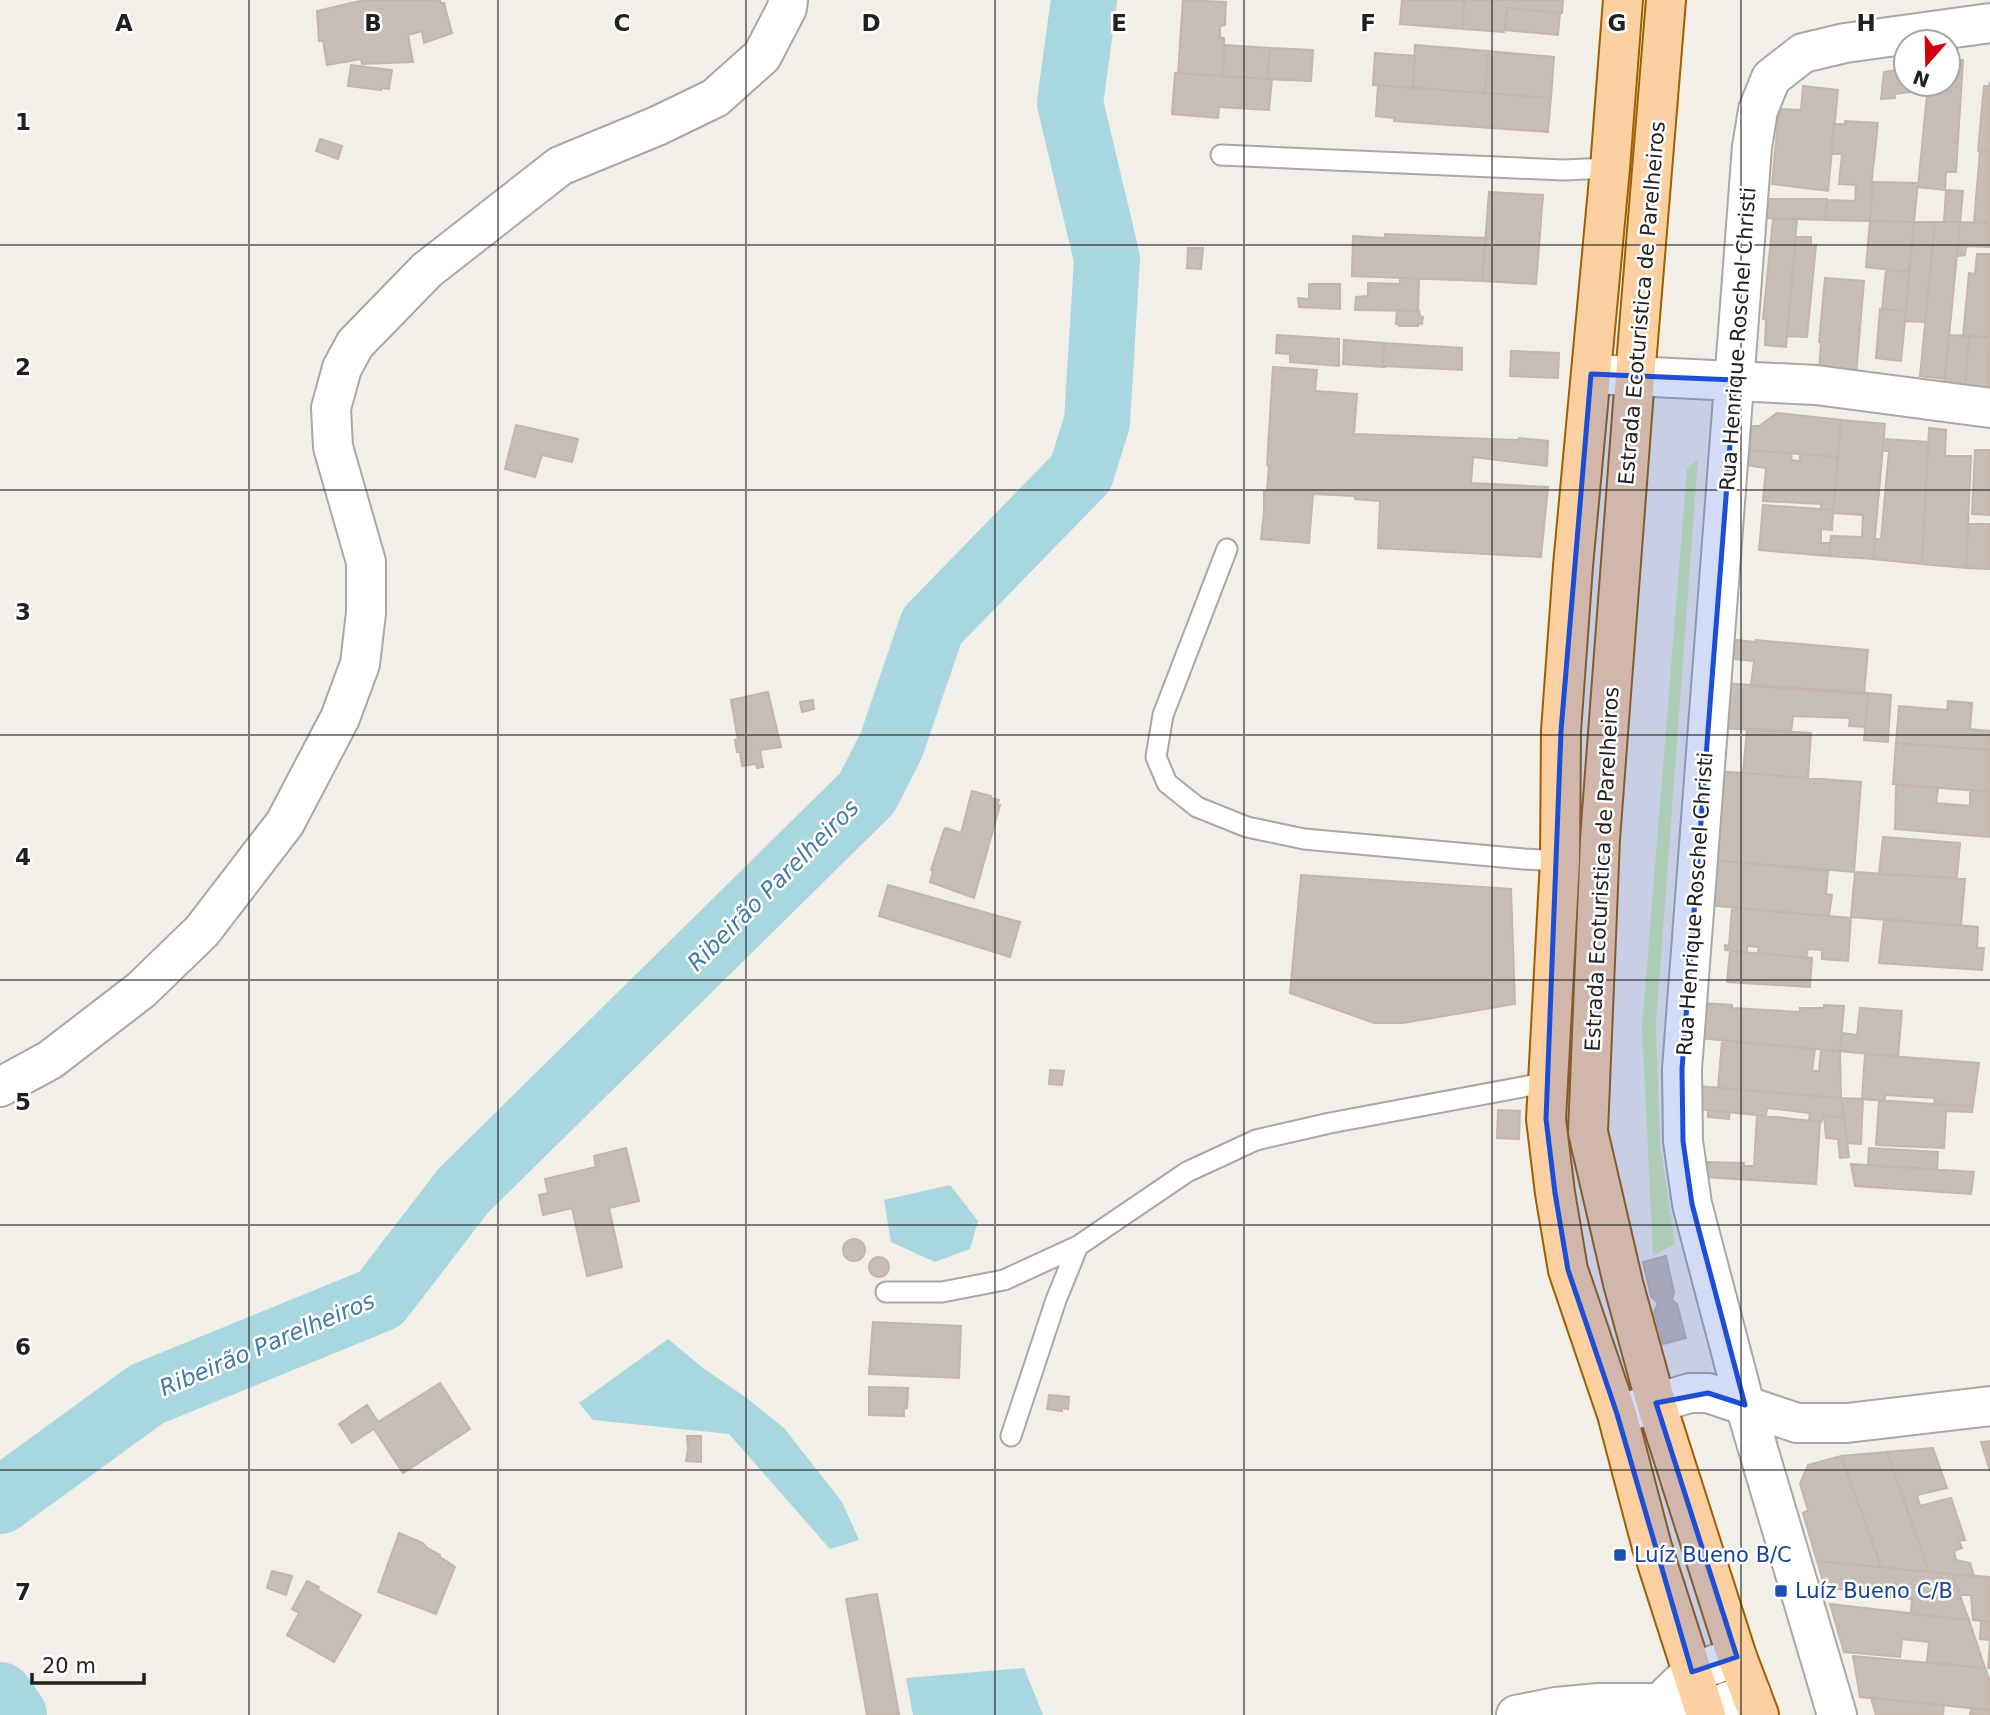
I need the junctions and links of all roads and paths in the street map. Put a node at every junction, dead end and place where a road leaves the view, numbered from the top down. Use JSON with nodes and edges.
{"nodes":[{"id":1,"x":788,"y":0,"type":"edge"},
{"id":2,"x":1623,"y":0,"type":"edge"},
{"id":3,"x":1666,"y":0,"type":"edge"},
{"id":4,"x":1990,"y":23,"type":"edge"},
{"id":5,"x":1221,"y":155,"type":"dead end"},
{"id":6,"x":1610,"y":168,"type":"junction"},
{"id":7,"x":1591,"y":374,"type":"junction"},
{"id":8,"x":1635,"y":377,"type":"junction"},
{"id":9,"x":1735,"y":380,"type":"junction"},
{"id":10,"x":1990,"y":408,"type":"edge"},
{"id":11,"x":1227,"y":549,"type":"dead end"},
{"id":12,"x":1560,"y":861,"type":"junction"},
{"id":13,"x":50,"y":1060,"type":"junction"},
{"id":14,"x":1549,"y":1082,"type":"junction"},
{"id":15,"x":0,"y":1087,"type":"edge"},
{"id":16,"x":0,"y":1116,"type":"edge"},
{"id":17,"x":1078,"y":1246,"type":"junction"},
{"id":18,"x":886,"y":1292,"type":"dead end"},
{"id":19,"x":1656,"y":1403,"type":"junction"},
{"id":20,"x":1745,"y":1405,"type":"junction"},
{"id":21,"x":1990,"y":1406,"type":"edge"},
{"id":22,"x":1617,"y":1414,"type":"junction"},
{"id":23,"x":1011,"y":1436,"type":"dead end"},
{"id":24,"x":1737,"y":1657,"type":"junction"},
{"id":25,"x":1692,"y":1672,"type":"junction"},
{"id":26,"x":1755,"y":1704,"type":"edge"},
{"id":27,"x":1660,"y":1709,"type":"edge"},
{"id":28,"x":1705,"y":1712,"type":"edge"},
{"id":29,"x":1516,"y":1715,"type":"edge"},
{"id":30,"x":1836,"y":1715,"type":"edge"}],
"edges":[{"from":1,"to":13,"type":"street"},
{"from":2,"to":6,"type":"main road","name":"Estrada Ecoturistica de Parelheiros"},
{"from":3,"to":8,"type":"main road","name":"Estrada Ecoturistica de Parelheiros"},
{"from":4,"to":9,"type":"street","name":"Rua Henrique Roschel Christi"},
{"from":5,"to":6,"type":"lane"},
{"from":6,"to":7,"type":"main road","name":"Estrada Ecoturistica de Parelheiros"},
{"from":7,"to":8,"type":"street"},
{"from":7,"to":12,"type":"main road","name":"Estrada Ecoturistica de Parelheiros"},
{"from":8,"to":9,"type":"street"},
{"from":8,"to":19,"type":"main road","name":"Estrada Ecoturistica de Parelheiros"},
{"from":9,"to":10,"type":"street"},
{"from":9,"to":20,"type":"street","name":"Rua Henrique Roschel Christi"},
{"from":11,"to":12,"type":"lane"},
{"from":12,"to":14,"type":"main road","name":"Estrada Ecoturistica de Parelheiros"},
{"from":13,"to":15,"type":"street"},
{"from":13,"to":16,"type":"street"},
{"from":14,"to":17,"type":"lane"},
{"from":14,"to":22,"type":"main road","name":"Estrada Ecoturistica de Parelheiros"},
{"from":17,"to":18,"type":"lane"},
{"from":17,"to":23,"type":"lane"},
{"from":19,"to":20,"type":"street"},
{"from":19,"to":22,"type":"street"},
{"from":19,"to":24,"type":"main road","name":"Estrada Ecoturistica de Parelheiros"},
{"from":20,"to":21,"type":"street"},
{"from":20,"to":30,"type":"street","name":"Rua Henrique Roschel Christi"},
{"from":22,"to":25,"type":"main road","name":"Estrada Ecoturistica de Parelheiros"},
{"from":24,"to":25,"type":"street"},
{"from":24,"to":26,"type":"main road","name":"Estrada Ecoturistica de Parelheiros"},
{"from":25,"to":27,"type":"street"},
{"from":25,"to":28,"type":"main road","name":"Estrada Ecoturistica de Parelheiros"},
{"from":26,"to":28,"type":"street"},
{"from":27,"to":28,"type":"street"},
{"from":27,"to":29,"type":"street"}]}
